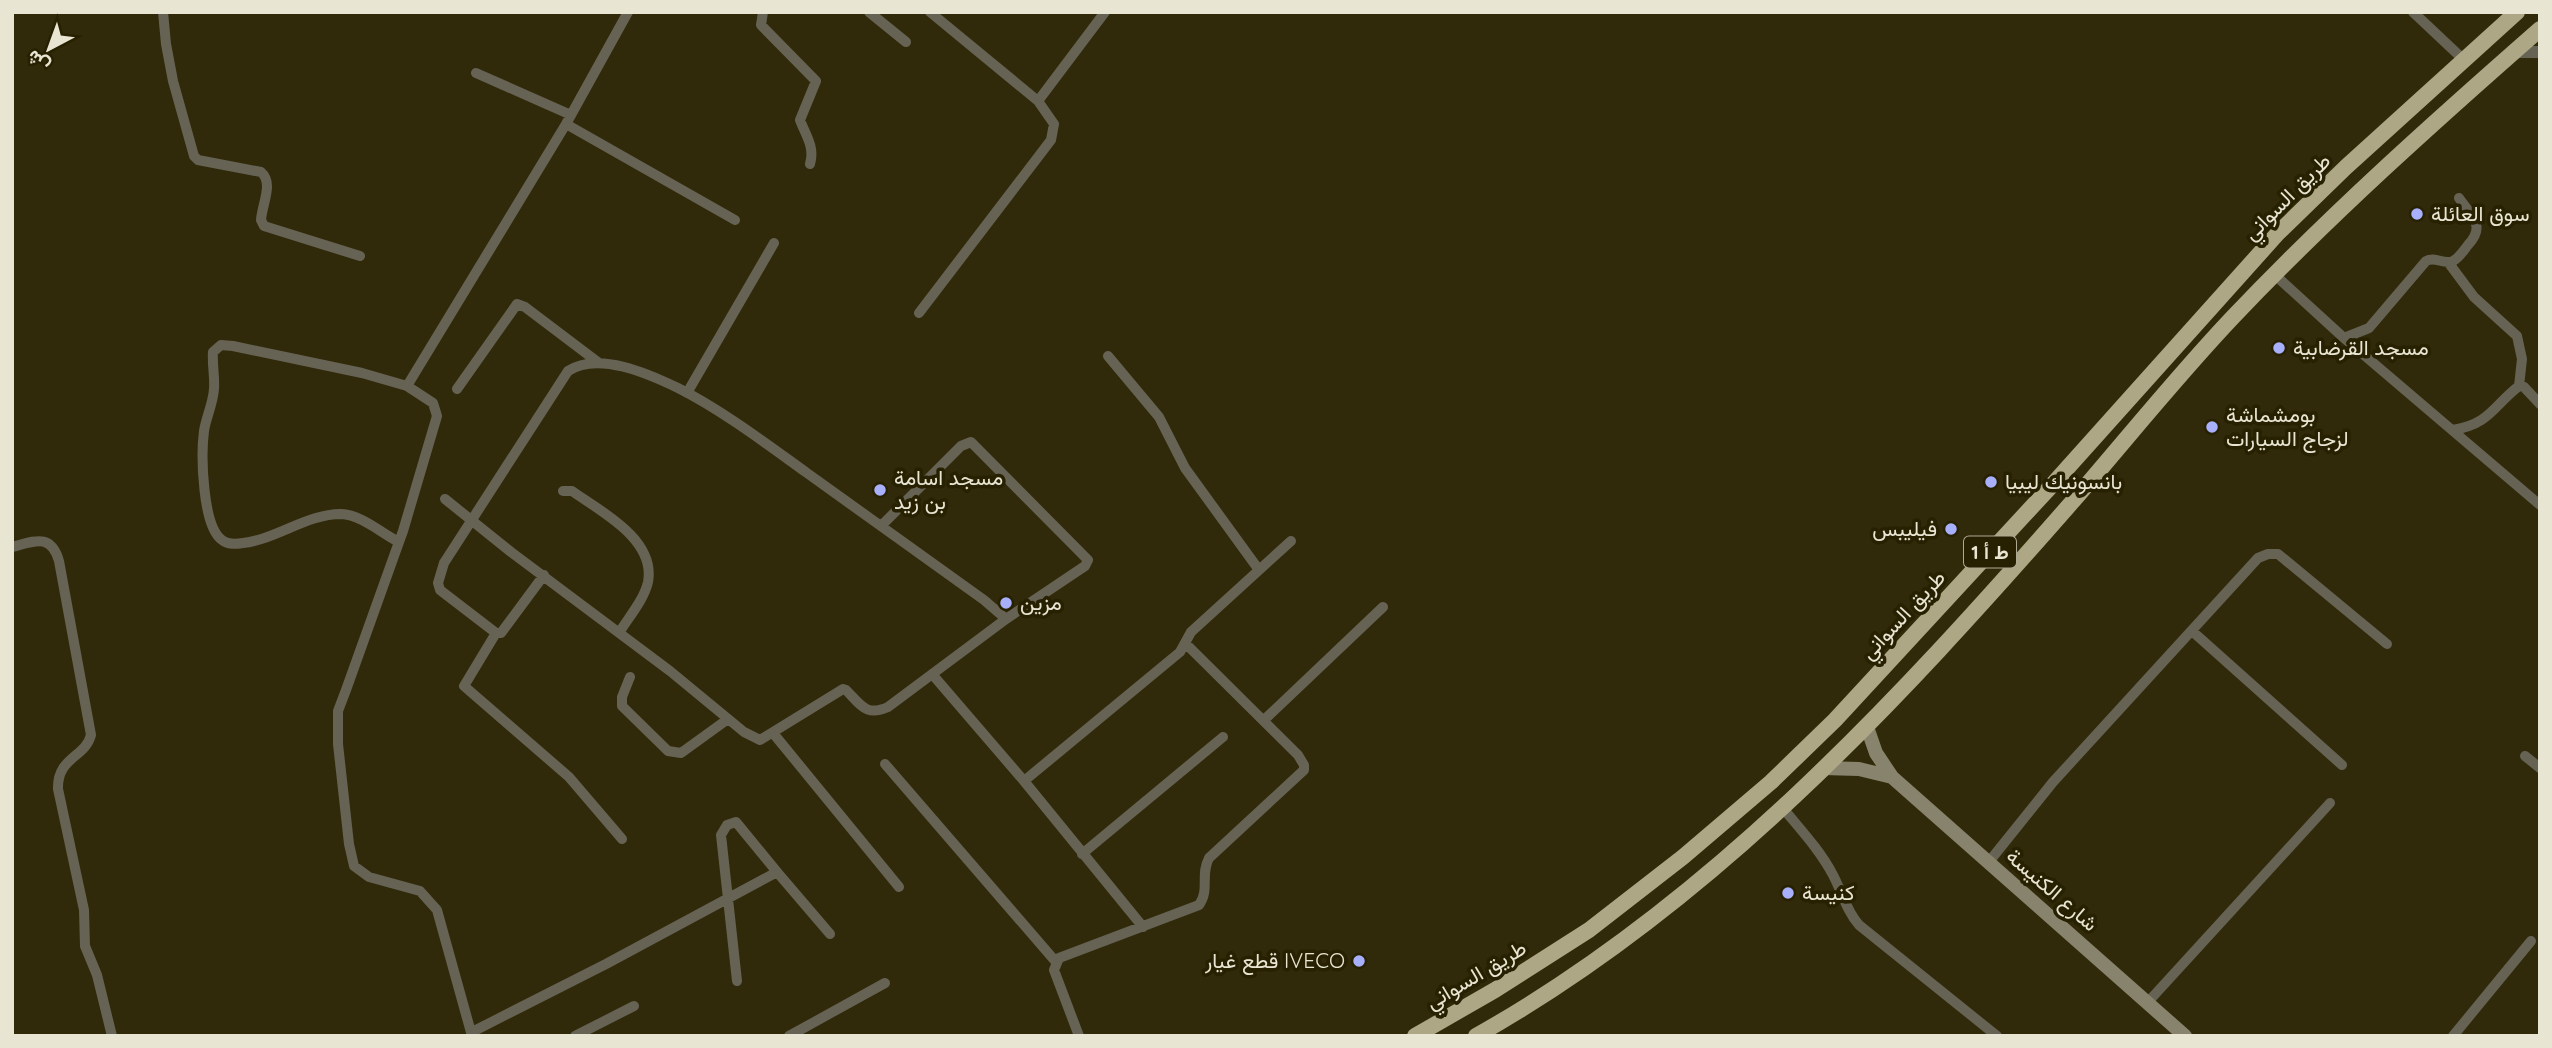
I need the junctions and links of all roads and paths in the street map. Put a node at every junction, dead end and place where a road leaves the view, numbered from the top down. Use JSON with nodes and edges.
{"nodes":[{"id":1,"x":163,"y":12,"type":"edge"},
{"id":2,"x":628,"y":12,"type":"edge"},
{"id":3,"x":763,"y":12,"type":"edge"},
{"id":4,"x":869,"y":12,"type":"edge"},
{"id":5,"x":930,"y":12,"type":"edge"},
{"id":6,"x":1105,"y":12,"type":"edge"},
{"id":7,"x":2413,"y":12,"type":"edge"},
{"id":8,"x":2517,"y":12,"type":"edge"},
{"id":9,"x":2540,"y":29,"type":"edge"},
{"id":10,"x":906,"y":42,"type":"dead end"},
{"id":11,"x":2514,"y":52,"type":"junction"},
{"id":12,"x":2540,"y":52,"type":"edge"},
{"id":13,"x":2465,"y":61,"type":"junction"},
{"id":14,"x":476,"y":73,"type":"dead end"},
{"id":15,"x":1038,"y":101,"type":"junction"},
{"id":16,"x":568,"y":120,"type":"junction"},
{"id":17,"x":810,"y":164,"type":"dead end"},
{"id":18,"x":2459,"y":198,"type":"dead end"},
{"id":19,"x":735,"y":220,"type":"dead end"},
{"id":20,"x":774,"y":243,"type":"dead end"},
{"id":21,"x":360,"y":256,"type":"dead end"},
{"id":22,"x":2448,"y":262,"type":"junction"},
{"id":23,"x":2275,"y":275,"type":"junction"},
{"id":24,"x":919,"y":313,"type":"dead end"},
{"id":25,"x":2344,"y":338,"type":"junction"},
{"id":26,"x":1108,"y":356,"type":"dead end"},
{"id":27,"x":600,"y":363,"type":"junction"},
{"id":28,"x":407,"y":386,"type":"junction"},
{"id":29,"x":2519,"y":386,"type":"junction"},
{"id":30,"x":457,"y":389,"type":"dead end"},
{"id":31,"x":687,"y":393,"type":"junction"},
{"id":32,"x":2540,"y":404,"type":"edge"},
{"id":33,"x":2453,"y":430,"type":"junction"},
{"id":34,"x":563,"y":491,"type":"dead end"},
{"id":35,"x":445,"y":499,"type":"dead end"},
{"id":36,"x":2540,"y":505,"type":"edge"},
{"id":37,"x":471,"y":518,"type":"junction"},
{"id":38,"x":881,"y":526,"type":"junction"},
{"id":39,"x":1291,"y":541,"type":"dead end"},
{"id":40,"x":399,"y":542,"type":"junction"},
{"id":41,"x":12,"y":547,"type":"edge"},
{"id":42,"x":1259,"y":570,"type":"junction"},
{"id":43,"x":544,"y":575,"type":"junction"},
{"id":44,"x":1383,"y":607,"type":"dead end"},
{"id":45,"x":1006,"y":619,"type":"junction"},
{"id":46,"x":2192,"y":631,"type":"junction"},
{"id":47,"x":496,"y":633,"type":"junction"},
{"id":48,"x":619,"y":634,"type":"junction"},
{"id":49,"x":1186,"y":644,"type":"junction"},
{"id":50,"x":2387,"y":644,"type":"dead end"},
{"id":51,"x":932,"y":674,"type":"junction"},
{"id":52,"x":630,"y":677,"type":"dead end"},
{"id":53,"x":728,"y":719,"type":"junction"},
{"id":54,"x":1264,"y":720,"type":"junction"},
{"id":55,"x":1867,"y":727,"type":"junction"},
{"id":56,"x":773,"y":733,"type":"junction"},
{"id":57,"x":1223,"y":737,"type":"dead end"},
{"id":58,"x":2525,"y":756,"type":"dead end"},
{"id":59,"x":885,"y":764,"type":"dead end"},
{"id":60,"x":2342,"y":765,"type":"dead end"},
{"id":61,"x":1823,"y":768,"type":"junction"},
{"id":62,"x":2540,"y":768,"type":"edge"},
{"id":63,"x":1892,"y":777,"type":"junction"},
{"id":64,"x":1024,"y":780,"type":"junction"},
{"id":65,"x":2330,"y":803,"type":"dead end"},
{"id":66,"x":1782,"y":807,"type":"junction"},
{"id":67,"x":622,"y":839,"type":"dead end"},
{"id":68,"x":1082,"y":854,"type":"junction"},
{"id":69,"x":1988,"y":863,"type":"junction"},
{"id":70,"x":777,"y":872,"type":"junction"},
{"id":71,"x":899,"y":887,"type":"dead end"},
{"id":72,"x":729,"y":898,"type":"junction"},
{"id":73,"x":1143,"y":927,"type":"junction"},
{"id":74,"x":830,"y":934,"type":"dead end"},
{"id":75,"x":2531,"y":941,"type":"dead end"},
{"id":76,"x":1056,"y":962,"type":"junction"},
{"id":77,"x":737,"y":981,"type":"dead end"},
{"id":78,"x":885,"y":983,"type":"dead end"},
{"id":79,"x":2148,"y":1002,"type":"junction"},
{"id":80,"x":634,"y":1006,"type":"dead end"},
{"id":81,"x":472,"y":1034,"type":"edge"},
{"id":82,"x":112,"y":1036,"type":"edge"},
{"id":83,"x":575,"y":1036,"type":"edge"},
{"id":84,"x":789,"y":1036,"type":"edge"},
{"id":85,"x":1079,"y":1036,"type":"edge"},
{"id":86,"x":1415,"y":1036,"type":"edge"},
{"id":87,"x":1476,"y":1036,"type":"edge"},
{"id":88,"x":1997,"y":1036,"type":"edge"},
{"id":89,"x":2185,"y":1036,"type":"edge"},
{"id":90,"x":2453,"y":1036,"type":"edge"}],
"edges":[{"from":1,"to":21,"type":"street"},
{"from":2,"to":16,"type":"street"},
{"from":3,"to":17,"type":"street"},
{"from":4,"to":10,"type":"street"},
{"from":5,"to":15,"type":"street"},
{"from":6,"to":15,"type":"street"},
{"from":7,"to":13,"type":"street"},
{"from":8,"to":13,"type":"highway","name":"طريق السواني","number":"ط أ 1"},
{"from":9,"to":11,"type":"highway","number":"ط أ 1"},
{"from":11,"to":12,"type":"street"},
{"from":11,"to":23,"type":"highway","number":"ط أ 1"},
{"from":13,"to":86,"type":"highway","name":"طريق السواني","number":"ط أ 1"},
{"from":14,"to":16,"type":"street"},
{"from":15,"to":24,"type":"street"},
{"from":16,"to":19,"type":"street"},
{"from":16,"to":28,"type":"street"},
{"from":18,"to":22,"type":"street"},
{"from":20,"to":31,"type":"street"},
{"from":22,"to":25,"type":"street"},
{"from":22,"to":29,"type":"street"},
{"from":23,"to":25,"type":"street"},
{"from":23,"to":55,"type":"highway","number":"ط أ 1"},
{"from":25,"to":33,"type":"street"},
{"from":26,"to":42,"type":"street"},
{"from":27,"to":30,"type":"street"},
{"from":27,"to":31,"type":"street"},
{"from":27,"to":37,"type":"street"},
{"from":28,"to":40,"type":"street"},
{"from":28,"to":40,"type":"street"},
{"from":29,"to":32,"type":"street"},
{"from":29,"to":33,"type":"street"},
{"from":31,"to":38,"type":"street"},
{"from":33,"to":36,"type":"street"},
{"from":34,"to":48,"type":"street"},
{"from":35,"to":37,"type":"street"},
{"from":37,"to":43,"type":"street"},
{"from":37,"to":47,"type":"street"},
{"from":38,"to":45,"type":"street"},
{"from":38,"to":45,"type":"street"},
{"from":39,"to":42,"type":"street"},
{"from":40,"to":81,"type":"street"},
{"from":41,"to":82,"type":"street"},
{"from":42,"to":49,"type":"street"},
{"from":43,"to":47,"type":"street"},
{"from":43,"to":48,"type":"street"},
{"from":44,"to":54,"type":"street"},
{"from":45,"to":51,"type":"street"},
{"from":46,"to":50,"type":"street"},
{"from":46,"to":60,"type":"street"},
{"from":46,"to":69,"type":"street"},
{"from":47,"to":67,"type":"street"},
{"from":48,"to":53,"type":"street"},
{"from":49,"to":54,"type":"street"},
{"from":49,"to":64,"type":"street"},
{"from":51,"to":56,"type":"street"},
{"from":51,"to":64,"type":"street"},
{"from":52,"to":53,"type":"street"},
{"from":53,"to":56,"type":"street"},
{"from":54,"to":73,"type":"street"},
{"from":55,"to":61,"type":"highway","number":"ط أ 1"},
{"from":55,"to":63,"type":"main road","name":"شارع الكنيسة"},
{"from":56,"to":71,"type":"street"},
{"from":57,"to":68,"type":"street"},
{"from":58,"to":62,"type":"street"},
{"from":59,"to":76,"type":"street"},
{"from":61,"to":63,"type":"main road","name":"شارع الكنيسة"},
{"from":61,"to":66,"type":"highway","number":"ط أ 1"},
{"from":63,"to":69,"type":"main road","name":"شارع الكنيسة"},
{"from":64,"to":68,"type":"street"},
{"from":65,"to":79,"type":"street"},
{"from":66,"to":87,"type":"highway","number":"ط أ 1"},
{"from":66,"to":88,"type":"street"},
{"from":68,"to":73,"type":"street"},
{"from":69,"to":79,"type":"main road","name":"شارع الكنيسة"},
{"from":70,"to":72,"type":"street"},
{"from":70,"to":72,"type":"street"},
{"from":70,"to":74,"type":"street"},
{"from":72,"to":77,"type":"street"},
{"from":72,"to":81,"type":"street"},
{"from":73,"to":76,"type":"street"},
{"from":75,"to":90,"type":"street"},
{"from":76,"to":85,"type":"street"},
{"from":78,"to":84,"type":"street"},
{"from":79,"to":89,"type":"main road","name":"شارع الكنيسة"},
{"from":80,"to":83,"type":"street"}]}
